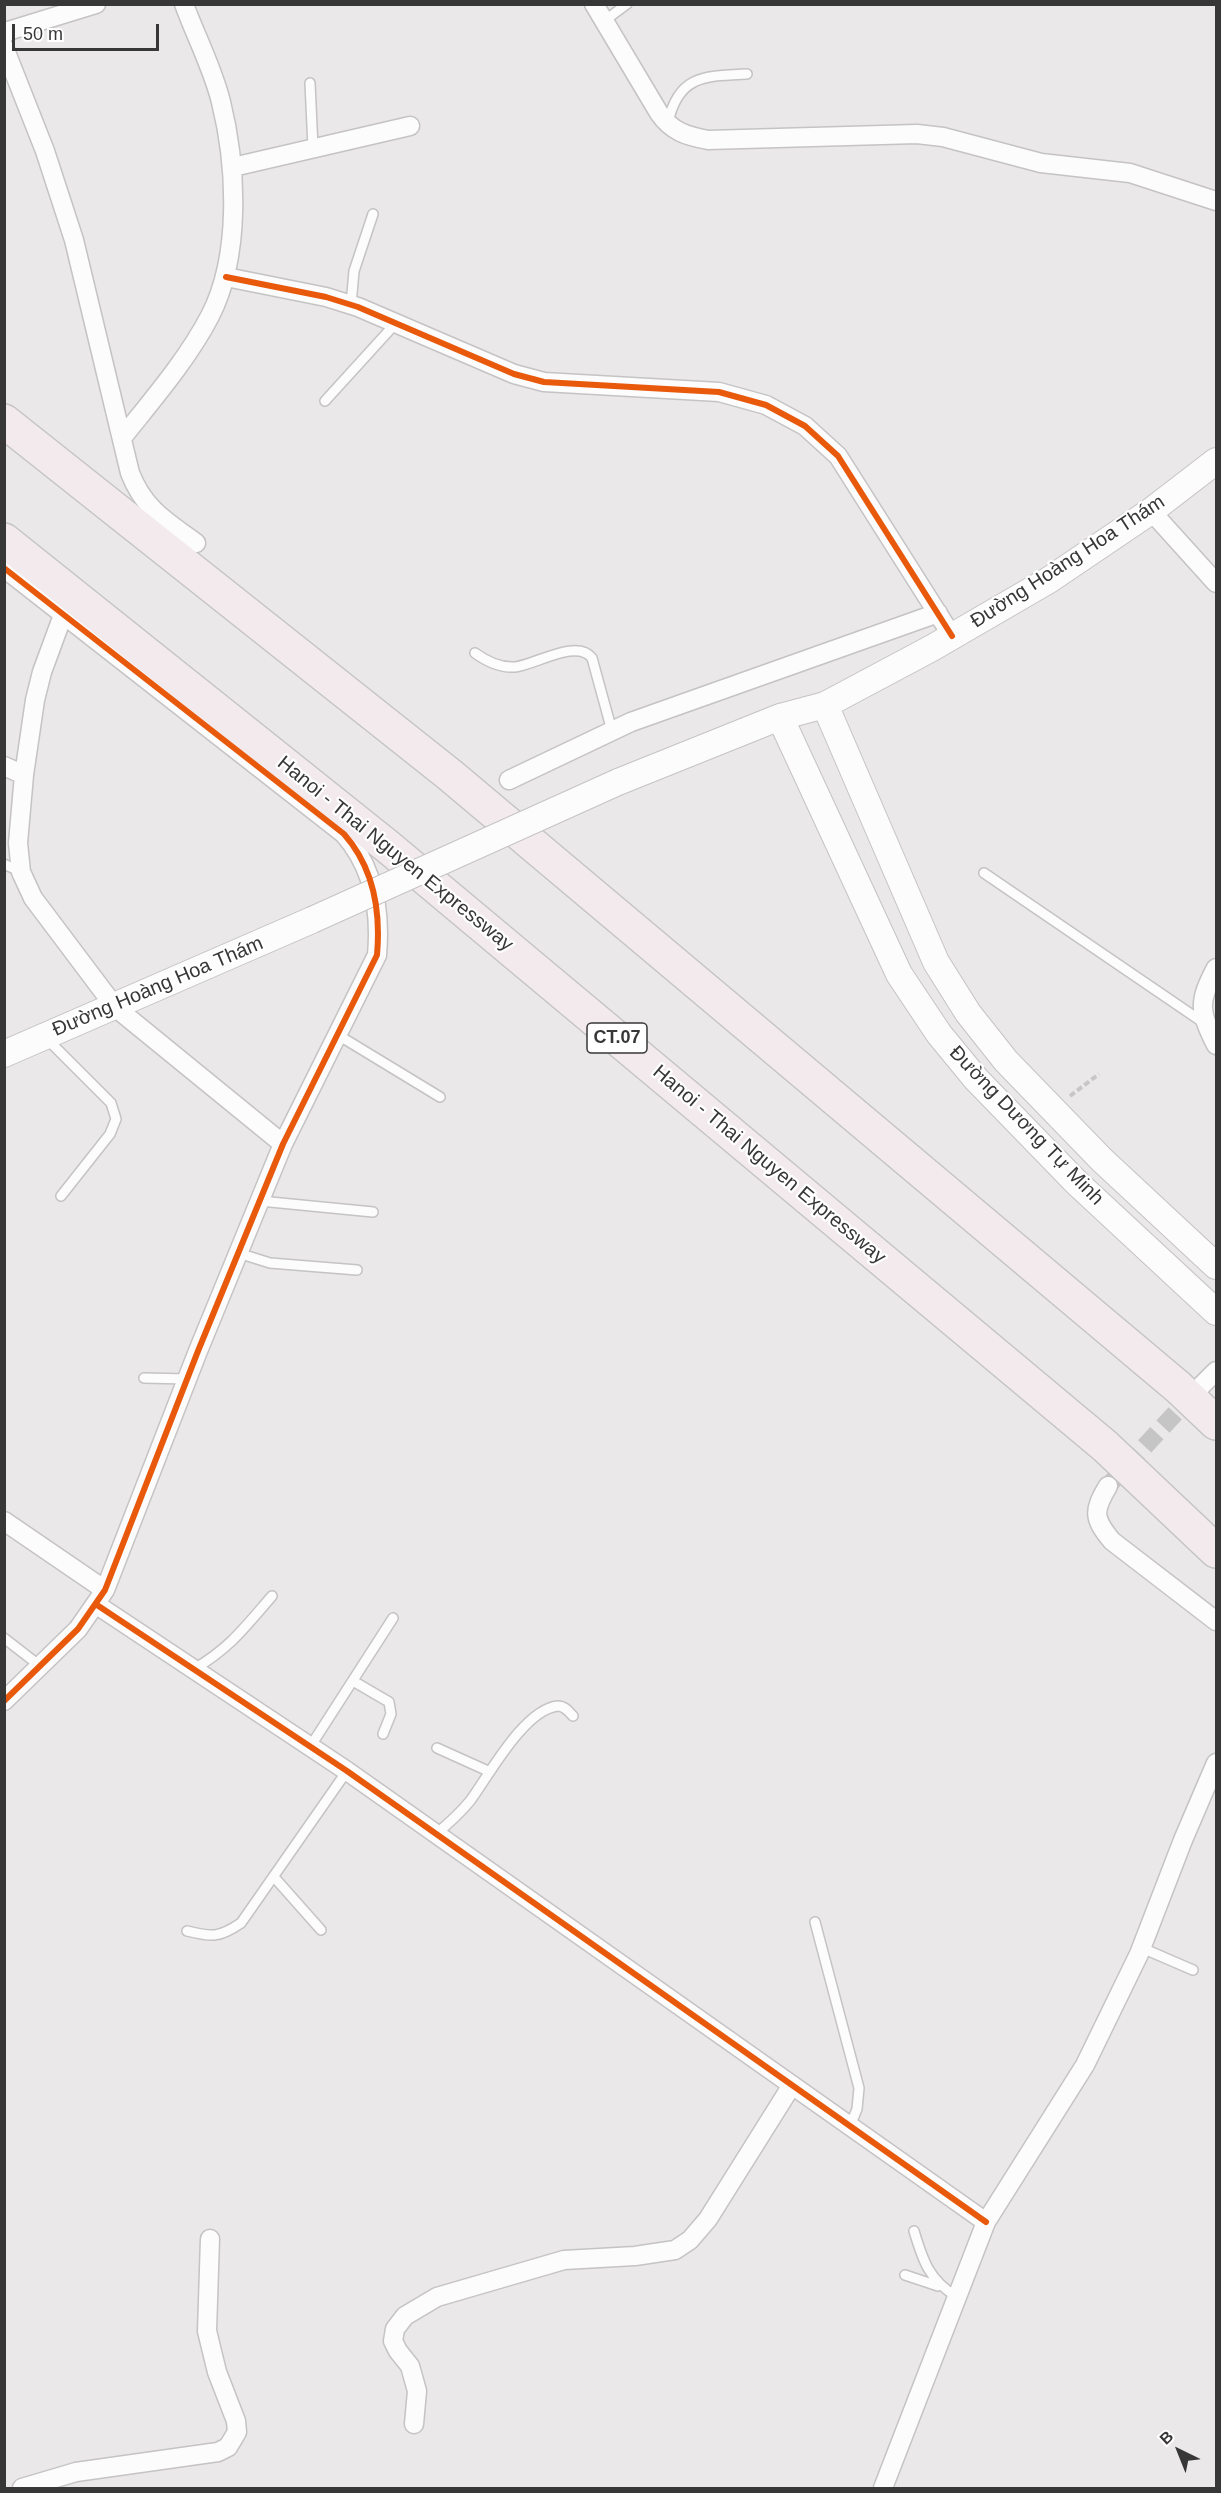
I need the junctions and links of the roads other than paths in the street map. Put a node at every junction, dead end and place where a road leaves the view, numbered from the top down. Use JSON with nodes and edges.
{"nodes":[{"id":1,"x":96,"y":4,"type":"edge"},
{"id":2,"x":184,"y":4,"type":"edge"},
{"id":3,"x":594,"y":4,"type":"edge"},
{"id":4,"x":627,"y":4,"type":"edge"},
{"id":5,"x":604,"y":21,"type":"junction"},
{"id":6,"x":5,"y":46,"type":"edge"},
{"id":7,"x":747,"y":74,"type":"dead end"},
{"id":8,"x":310,"y":83,"type":"dead end"},
{"id":9,"x":667,"y":125,"type":"junction"},
{"id":10,"x":410,"y":126,"type":"dead end"},
{"id":11,"x":313,"y":148,"type":"junction"},
{"id":12,"x":233,"y":167,"type":"junction"},
{"id":13,"x":1216,"y":201,"type":"edge"},
{"id":14,"x":373,"y":214,"type":"dead end"},
{"id":15,"x":226,"y":277,"type":"junction"},
{"id":16,"x":351,"y":305,"type":"junction"},
{"id":17,"x":396,"y":323,"type":"junction"},
{"id":18,"x":325,"y":401,"type":"dead end"},
{"id":19,"x":4,"y":421,"type":"edge"},
{"id":20,"x":122,"y":438,"type":"junction"},
{"id":21,"x":1216,"y":461,"type":"edge"},
{"id":22,"x":1151,"y":511,"type":"junction"},
{"id":23,"x":4,"y":540,"type":"edge"},
{"id":24,"x":196,"y":543,"type":"dead end"},
{"id":25,"x":4,"y":568,"type":"edge"},
{"id":26,"x":1216,"y":583,"type":"edge"},
{"id":27,"x":938,"y":613,"type":"junction"},
{"id":28,"x":63,"y":615,"type":"junction"},
{"id":29,"x":952,"y":636,"type":"junction"},
{"id":30,"x":475,"y":653,"type":"dead end"},
{"id":31,"x":825,"y":705,"type":"junction"},
{"id":32,"x":780,"y":717,"type":"junction"},
{"id":33,"x":612,"y":731,"type":"junction"},
{"id":34,"x":4,"y":766,"type":"edge"},
{"id":35,"x":24,"y":775,"type":"junction"},
{"id":36,"x":509,"y":780,"type":"dead end"},
{"id":37,"x":13,"y":868,"type":"edge"},
{"id":38,"x":984,"y":873,"type":"dead end"},
{"id":39,"x":1216,"y":968,"type":"edge"},
{"id":40,"x":115,"y":1006,"type":"junction"},
{"id":41,"x":1206,"y":1024,"type":"junction"},
{"id":42,"x":338,"y":1035,"type":"junction"},
{"id":43,"x":44,"y":1036,"type":"junction"},
{"id":44,"x":1216,"y":1045,"type":"edge"},
{"id":45,"x":4,"y":1054,"type":"edge"},
{"id":46,"x":440,"y":1097,"type":"dead end"},
{"id":47,"x":283,"y":1144,"type":"junction"},
{"id":48,"x":61,"y":1196,"type":"dead end"},
{"id":49,"x":260,"y":1201,"type":"junction"},
{"id":50,"x":373,"y":1212,"type":"dead end"},
{"id":51,"x":238,"y":1253,"type":"junction"},
{"id":52,"x":1216,"y":1266,"type":"edge"},
{"id":53,"x":357,"y":1270,"type":"dead end"},
{"id":54,"x":1216,"y":1312,"type":"edge"},
{"id":55,"x":1216,"y":1371,"type":"edge"},
{"id":56,"x":144,"y":1378,"type":"dead end"},
{"id":57,"x":187,"y":1379,"type":"junction"},
{"id":58,"x":1195,"y":1392,"type":"tunnel mouth"},
{"id":59,"x":1216,"y":1423,"type":"edge"},
{"id":60,"x":1108,"y":1486,"type":"tunnel mouth"},
{"id":61,"x":4,"y":1521,"type":"edge"},
{"id":62,"x":1216,"y":1551,"type":"edge"},
{"id":63,"x":272,"y":1596,"type":"dead end"},
{"id":64,"x":101,"y":1598,"type":"junction"},
{"id":65,"x":393,"y":1618,"type":"dead end"},
{"id":66,"x":1216,"y":1621,"type":"edge"},
{"id":67,"x":4,"y":1638,"type":"edge"},
{"id":68,"x":40,"y":1666,"type":"junction"},
{"id":69,"x":194,"y":1669,"type":"junction"},
{"id":70,"x":353,"y":1681,"type":"junction"},
{"id":71,"x":4,"y":1701,"type":"edge"},
{"id":72,"x":573,"y":1716,"type":"dead end"},
{"id":73,"x":383,"y":1734,"type":"dead end"},
{"id":74,"x":310,"y":1747,"type":"junction"},
{"id":75,"x":437,"y":1749,"type":"dead end"},
{"id":76,"x":1216,"y":1763,"type":"edge"},
{"id":77,"x":347,"y":1771,"type":"junction"},
{"id":78,"x":488,"y":1771,"type":"junction"},
{"id":79,"x":436,"y":1834,"type":"junction"},
{"id":80,"x":274,"y":1878,"type":"junction"},
{"id":81,"x":814,"y":1922,"type":"dead end"},
{"id":82,"x":321,"y":1930,"type":"dead end"},
{"id":83,"x":187,"y":1931,"type":"dead end"},
{"id":84,"x":1142,"y":1948,"type":"junction"},
{"id":85,"x":1193,"y":1970,"type":"dead end"},
{"id":86,"x":792,"y":2085,"type":"junction"},
{"id":87,"x":850,"y":2127,"type":"junction"},
{"id":88,"x":986,"y":2222,"type":"junction"},
{"id":89,"x":914,"y":2231,"type":"dead end"},
{"id":90,"x":210,"y":2239,"type":"dead end"},
{"id":91,"x":905,"y":2275,"type":"dead end"},
{"id":92,"x":938,"y":2286,"type":"junction"},
{"id":93,"x":957,"y":2297,"type":"junction"},
{"id":94,"x":414,"y":2424,"type":"dead end"},
{"id":95,"x":22,"y":2488,"type":"edge"},
{"id":96,"x":883,"y":2488,"type":"edge"}],
"edges":[{"from":1,"to":6,"type":"street"},
{"from":2,"to":12,"type":"street"},
{"from":3,"to":5,"type":"street"},
{"from":4,"to":5,"type":"lane"},
{"from":5,"to":9,"type":"street"},
{"from":6,"to":20,"type":"street"},
{"from":7,"to":9,"type":"lane"},
{"from":8,"to":11,"type":"lane"},
{"from":9,"to":13,"type":"street"},
{"from":10,"to":11,"type":"street"},
{"from":11,"to":12,"type":"street"},
{"from":12,"to":15,"type":"street"},
{"from":14,"to":16,"type":"lane"},
{"from":15,"to":16,"type":"street"},
{"from":15,"to":20,"type":"street"},
{"from":16,"to":17,"type":"street"},
{"from":17,"to":18,"type":"lane"},
{"from":17,"to":27,"type":"street"},
{"from":19,"to":59,"type":"highway"},
{"from":20,"to":24,"type":"street"},
{"from":21,"to":22,"type":"street","name":"Đường Hoàng Hoa Thám"},
{"from":22,"to":26,"type":"street"},
{"from":22,"to":29,"type":"street","name":"Đường Hoàng Hoa Thám"},
{"from":23,"to":62,"type":"highway","name":"Hanoi - Thai Nguyen Expressway","number":"CT.07"},
{"from":25,"to":28,"type":"street"},
{"from":27,"to":29,"type":"street"},
{"from":27,"to":33,"type":"street"},
{"from":28,"to":35,"type":"street"},
{"from":28,"to":42,"type":"street"},
{"from":29,"to":31,"type":"street","name":"Đường Hoàng Hoa Thám"},
{"from":30,"to":33,"type":"lane"},
{"from":31,"to":32,"type":"street","name":"Đường Hoàng Hoa Thám"},
{"from":31,"to":52,"type":"street","name":"Đường Dương Tự Minh"},
{"from":32,"to":40,"type":"street","name":"Đường Hoàng Hoa Thám","bridge":true},
{"from":32,"to":54,"type":"street","name":"Đường Dương Tự Minh"},
{"from":33,"to":36,"type":"street"},
{"from":34,"to":35,"type":"street"},
{"from":35,"to":37,"type":"street"},
{"from":37,"to":40,"type":"street"},
{"from":38,"to":41,"type":"lane"},
{"from":39,"to":41,"type":"street"},
{"from":40,"to":43,"type":"street","name":"Đường Hoàng Hoa Thám"},
{"from":40,"to":47,"type":"street"},
{"from":41,"to":44,"type":"street"},
{"from":42,"to":46,"type":"lane"},
{"from":42,"to":47,"type":"street"},
{"from":43,"to":45,"type":"street","name":"Đường Hoàng Hoa Thám"},
{"from":43,"to":48,"type":"lane"},
{"from":47,"to":49,"type":"street"},
{"from":49,"to":50,"type":"lane"},
{"from":49,"to":51,"type":"street"},
{"from":51,"to":53,"type":"lane"},
{"from":51,"to":57,"type":"street"},
{"from":55,"to":58,"type":"street"},
{"from":56,"to":57,"type":"lane"},
{"from":57,"to":64,"type":"street"},
{"from":60,"to":66,"type":"street"},
{"from":61,"to":64,"type":"street"},
{"from":63,"to":69,"type":"lane"},
{"from":64,"to":68,"type":"street"},
{"from":64,"to":69,"type":"street"},
{"from":65,"to":70,"type":"lane"},
{"from":67,"to":68,"type":"lane"},
{"from":68,"to":71,"type":"street"},
{"from":69,"to":74,"type":"street"},
{"from":70,"to":73,"type":"lane"},
{"from":70,"to":74,"type":"lane"},
{"from":72,"to":78,"type":"lane"},
{"from":74,"to":77,"type":"street"},
{"from":75,"to":78,"type":"lane"},
{"from":76,"to":84,"type":"street"},
{"from":77,"to":79,"type":"street"},
{"from":77,"to":80,"type":"lane"},
{"from":78,"to":79,"type":"lane"},
{"from":79,"to":86,"type":"street"},
{"from":80,"to":82,"type":"lane"},
{"from":80,"to":83,"type":"lane"},
{"from":81,"to":87,"type":"lane"},
{"from":84,"to":85,"type":"lane"},
{"from":84,"to":88,"type":"street"},
{"from":86,"to":87,"type":"street"},
{"from":86,"to":94,"type":"street"},
{"from":87,"to":88,"type":"street"},
{"from":88,"to":93,"type":"street"},
{"from":89,"to":92,"type":"lane"},
{"from":90,"to":95,"type":"street"},
{"from":91,"to":92,"type":"lane"},
{"from":92,"to":93,"type":"lane"},
{"from":93,"to":96,"type":"street"}]}
